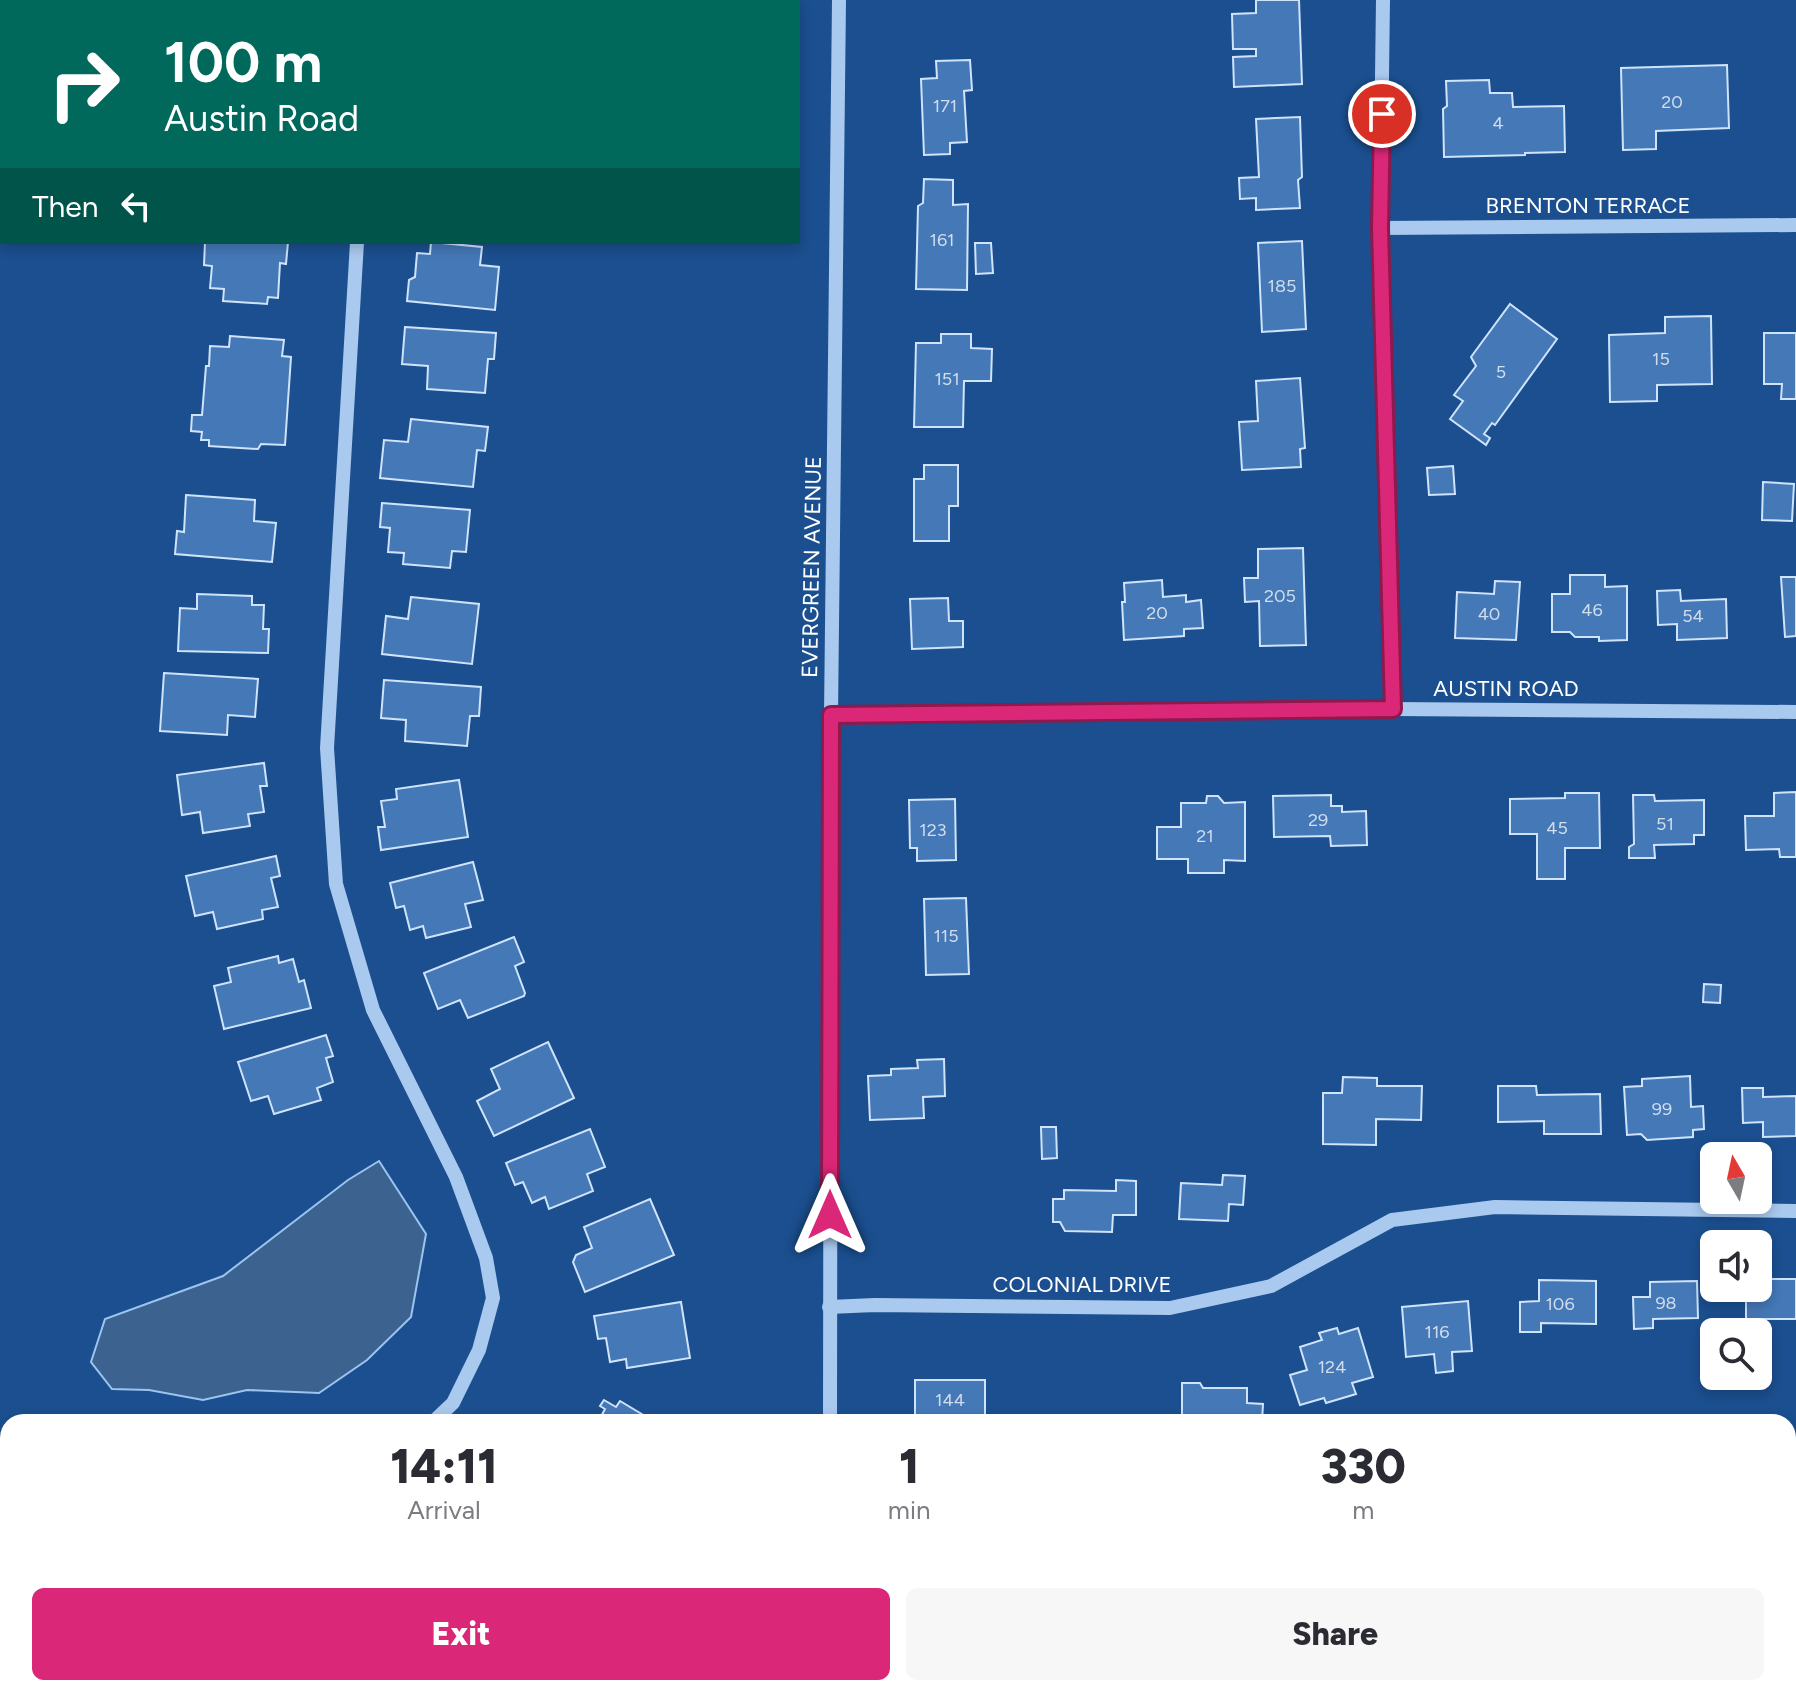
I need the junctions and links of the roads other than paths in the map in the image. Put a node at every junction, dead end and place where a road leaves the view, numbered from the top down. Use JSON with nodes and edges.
{"nodes":[{"id":1,"x":839,"y":0,"type":"edge"},
{"id":2,"x":1383,"y":0,"type":"edge"},
{"id":3,"x":1796,"y":225,"type":"edge"},
{"id":4,"x":1380,"y":228,"type":"junction"},
{"id":5,"x":357,"y":244,"type":"edge"},
{"id":6,"x":1393,"y":709,"type":"junction"},
{"id":7,"x":1796,"y":712,"type":"edge"},
{"id":8,"x":831,"y":715,"type":"junction"},
{"id":9,"x":1796,"y":1211,"type":"edge"},
{"id":10,"x":829,"y":1307,"type":"junction"},
{"id":11,"x":441,"y":1414,"type":"edge"},
{"id":12,"x":830,"y":1414,"type":"edge"}],
"edges":[{"from":1,"to":8,"type":"street","name":"EVERGREEN AVENUE"},
{"from":2,"to":4,"type":"street"},
{"from":3,"to":4,"type":"street","name":"BRENTON TERRACE"},
{"from":4,"to":6,"type":"street"},
{"from":5,"to":11,"type":"street"},
{"from":6,"to":7,"type":"street","name":"AUSTIN ROAD"},
{"from":6,"to":8,"type":"street","name":"AUSTIN ROAD"},
{"from":8,"to":10,"type":"street","name":"EVERGREEN AVENUE"},
{"from":9,"to":10,"type":"street","name":"COLONIAL DRIVE"},
{"from":10,"to":12,"type":"street","name":"EVERGREEN AVENUE"}]}
